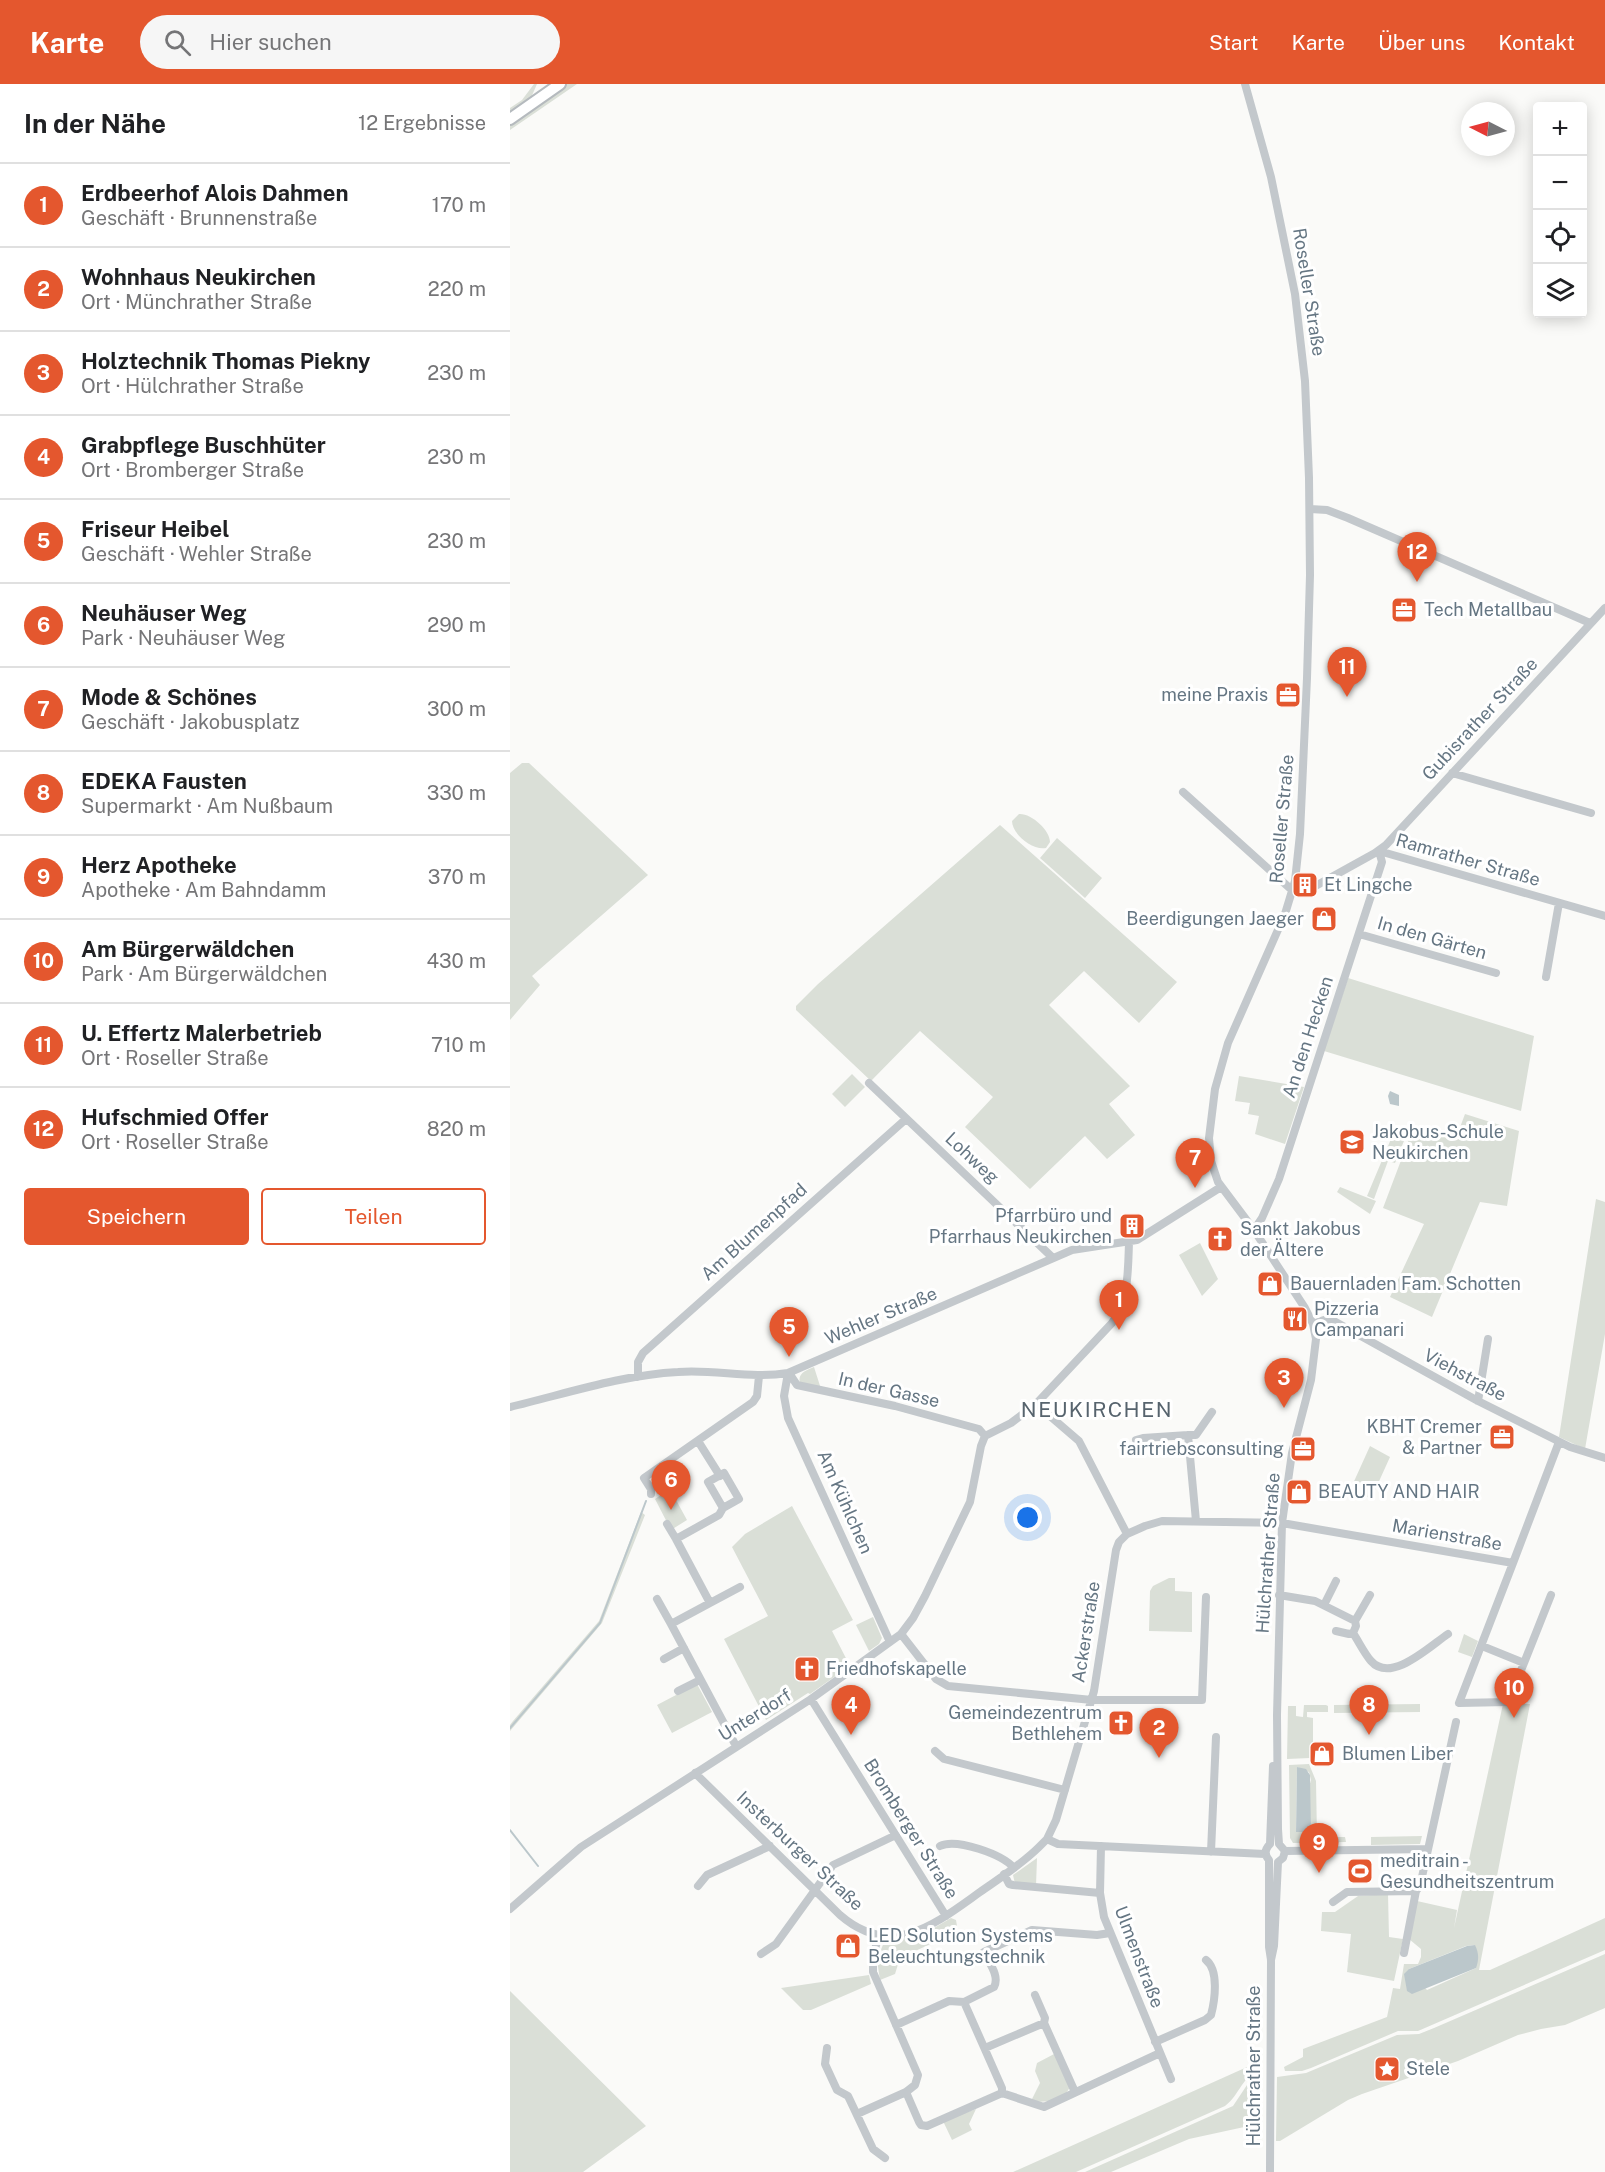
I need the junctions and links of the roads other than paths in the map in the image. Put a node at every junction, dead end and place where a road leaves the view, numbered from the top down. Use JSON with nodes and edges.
{"nodes":[{"id":1,"x":560,"y":84,"type":"edge"},
{"id":2,"x":1245,"y":84,"type":"edge"},
{"id":3,"x":510,"y":119,"type":"edge"},
{"id":4,"x":1310,"y":509,"type":"junction"},
{"id":5,"x":1605,"y":608,"type":"edge"},
{"id":6,"x":1590,"y":623,"type":"junction"},
{"id":7,"x":1452,"y":773,"type":"junction"},
{"id":8,"x":1182,"y":792,"type":"dead end"},
{"id":9,"x":1591,"y":813,"type":"dead end"},
{"id":10,"x":1379,"y":851,"type":"junction"},
{"id":11,"x":1293,"y":891,"type":"junction"},
{"id":12,"x":1559,"y":903,"type":"junction"},
{"id":13,"x":1605,"y":916,"type":"edge"},
{"id":14,"x":1359,"y":934,"type":"junction"},
{"id":15,"x":1496,"y":973,"type":"dead end"},
{"id":16,"x":1546,"y":977,"type":"dead end"},
{"id":17,"x":869,"y":1083,"type":"dead end"},
{"id":18,"x":906,"y":1119,"type":"junction"},
{"id":19,"x":1221,"y":1187,"type":"junction"},
{"id":20,"x":1254,"y":1230,"type":"junction"},
{"id":21,"x":1129,"y":1242,"type":"junction"},
{"id":22,"x":1053,"y":1258,"type":"junction"},
{"id":23,"x":1312,"y":1324,"type":"junction"},
{"id":24,"x":1488,"y":1339,"type":"dead end"},
{"id":25,"x":788,"y":1373,"type":"junction"},
{"id":26,"x":759,"y":1376,"type":"junction"},
{"id":27,"x":638,"y":1377,"type":"junction"},
{"id":28,"x":1478,"y":1401,"type":"junction"},
{"id":29,"x":1036,"y":1404,"type":"junction"},
{"id":30,"x":510,"y":1407,"type":"edge"},
{"id":31,"x":1212,"y":1412,"type":"dead end"},
{"id":32,"x":1188,"y":1435,"type":"junction"},
{"id":33,"x":985,"y":1436,"type":"junction"},
{"id":34,"x":1136,"y":1440,"type":"dead end"},
{"id":35,"x":698,"y":1441,"type":"junction"},
{"id":36,"x":1559,"y":1442,"type":"junction"},
{"id":37,"x":1605,"y":1458,"type":"edge"},
{"id":38,"x":720,"y":1476,"type":"junction"},
{"id":39,"x":651,"y":1494,"type":"dead end"},
{"id":40,"x":723,"y":1508,"type":"junction"},
{"id":41,"x":1196,"y":1521,"type":"junction"},
{"id":42,"x":1282,"y":1523,"type":"junction"},
{"id":43,"x":667,"y":1524,"type":"dead end"},
{"id":44,"x":1127,"y":1534,"type":"junction"},
{"id":45,"x":676,"y":1539,"type":"junction"},
{"id":46,"x":1513,"y":1563,"type":"junction"},
{"id":47,"x":1336,"y":1581,"type":"dead end"},
{"id":48,"x":740,"y":1587,"type":"dead end"},
{"id":49,"x":1280,"y":1595,"type":"junction"},
{"id":50,"x":1370,"y":1595,"type":"dead end"},
{"id":51,"x":1551,"y":1595,"type":"dead end"},
{"id":52,"x":1206,"y":1597,"type":"dead end"},
{"id":53,"x":657,"y":1599,"type":"dead end"},
{"id":54,"x":710,"y":1604,"type":"junction"},
{"id":55,"x":1324,"y":1605,"type":"junction"},
{"id":56,"x":1355,"y":1621,"type":"junction"},
{"id":57,"x":671,"y":1624,"type":"junction"},
{"id":58,"x":1336,"y":1631,"type":"dead end"},
{"id":59,"x":1353,"y":1633,"type":"junction"},
{"id":60,"x":901,"y":1634,"type":"junction"},
{"id":61,"x":1448,"y":1634,"type":"dead end"},
{"id":62,"x":890,"y":1642,"type":"junction"},
{"id":63,"x":1482,"y":1646,"type":"junction"},
{"id":64,"x":684,"y":1648,"type":"junction"},
{"id":65,"x":664,"y":1659,"type":"dead end"},
{"id":66,"x":1524,"y":1663,"type":"junction"},
{"id":67,"x":700,"y":1680,"type":"junction"},
{"id":68,"x":678,"y":1691,"type":"dead end"},
{"id":69,"x":811,"y":1699,"type":"junction"},
{"id":70,"x":1092,"y":1700,"type":"junction"},
{"id":71,"x":1456,"y":1722,"type":"dead end"},
{"id":72,"x":1216,"y":1737,"type":"dead end"},
{"id":73,"x":736,"y":1746,"type":"junction"},
{"id":74,"x":935,"y":1751,"type":"dead end"},
{"id":75,"x":695,"y":1773,"type":"junction"},
{"id":76,"x":1065,"y":1790,"type":"junction"},
{"id":77,"x":896,"y":1835,"type":"junction"},
{"id":78,"x":1047,"y":1839,"type":"junction"},
{"id":79,"x":770,"y":1846,"type":"junction"},
{"id":80,"x":940,"y":1846,"type":"dead end"},
{"id":81,"x":1101,"y":1846,"type":"junction"},
{"id":82,"x":1278,"y":1846,"type":"junction"},
{"id":83,"x":1428,"y":1849,"type":"junction"},
{"id":84,"x":1211,"y":1852,"type":"junction"},
{"id":85,"x":1270,"y":1859,"type":"junction"},
{"id":86,"x":1014,"y":1868,"type":"junction"},
{"id":87,"x":1004,"y":1875,"type":"junction"},
{"id":88,"x":698,"y":1886,"type":"dead end"},
{"id":89,"x":815,"y":1891,"type":"junction"},
{"id":90,"x":1416,"y":1891,"type":"junction"},
{"id":91,"x":1100,"y":1893,"type":"junction"},
{"id":92,"x":1333,"y":1902,"type":"dead end"},
{"id":93,"x":957,"y":1908,"type":"joint"},
{"id":94,"x":510,"y":1909,"type":"edge"},
{"id":95,"x":946,"y":1916,"type":"junction"},
{"id":96,"x":1110,"y":1934,"type":"junction"},
{"id":97,"x":879,"y":1935,"type":"junction"},
{"id":98,"x":1404,"y":1953,"type":"dead end"},
{"id":99,"x":760,"y":1954,"type":"dead end"},
{"id":100,"x":1206,"y":1960,"type":"dead end"},
{"id":101,"x":1035,"y":1995,"type":"dead end"},
{"id":102,"x":964,"y":2002,"type":"junction"},
{"id":103,"x":1044,"y":2023,"type":"junction"},
{"id":104,"x":896,"y":2025,"type":"junction"},
{"id":105,"x":1155,"y":2042,"type":"junction"},
{"id":106,"x":827,"y":2048,"type":"dead end"},
{"id":107,"x":986,"y":2048,"type":"junction"},
{"id":108,"x":1160,"y":2053,"type":"junction"},
{"id":109,"x":1171,"y":2079,"type":"dead end"},
{"id":110,"x":906,"y":2092,"type":"junction"},
{"id":111,"x":1075,"y":2092,"type":"junction"},
{"id":112,"x":1002,"y":2093,"type":"junction"},
{"id":113,"x":857,"y":2114,"type":"junction"},
{"id":114,"x":885,"y":2158,"type":"dead end"},
{"id":115,"x":1270,"y":2172,"type":"edge"}],
"edges":[{"from":1,"to":3,"type":"main road"},
{"from":2,"to":4,"type":"street","name":"Roseller Straße"},
{"from":4,"to":6,"type":"street"},
{"from":4,"to":11,"type":"street","name":"Roseller Straße"},
{"from":5,"to":6,"type":"street","name":"Gubisrather Straße"},
{"from":6,"to":7,"type":"street","name":"Gubisrather Straße"},
{"from":7,"to":9,"type":"street"},
{"from":7,"to":10,"type":"street","name":"Gubisrather Straße"},
{"from":8,"to":11,"type":"street"},
{"from":10,"to":11,"type":"street","name":"Ramrather Straße"},
{"from":10,"to":12,"type":"street","name":"Ramrather Straße"},
{"from":10,"to":14,"type":"street","name":"An den Hecken"},
{"from":11,"to":19,"type":"street","name":"Roseller Straße"},
{"from":12,"to":13,"type":"street","name":"Ramrather Straße"},
{"from":12,"to":16,"type":"street"},
{"from":14,"to":15,"type":"street","name":"In den Gärten"},
{"from":14,"to":20,"type":"street","name":"An den Hecken"},
{"from":17,"to":18,"type":"street","name":"Lohweg"},
{"from":18,"to":22,"type":"street","name":"Lohweg"},
{"from":18,"to":27,"type":"street","name":"Am Blumenpfad"},
{"from":19,"to":20,"type":"street","name":"Roseller Straße"},
{"from":19,"to":21,"type":"street","name":"Wehler Straße"},
{"from":20,"to":23,"type":"street","name":"Roseller Straße"},
{"from":21,"to":22,"type":"street","name":"Wehler Straße"},
{"from":21,"to":29,"type":"street"},
{"from":22,"to":25,"type":"street","name":"Wehler Straße"},
{"from":23,"to":28,"type":"street","name":"Viehstraße"},
{"from":23,"to":42,"type":"street","name":"Hülchrather Straße"},
{"from":24,"to":28,"type":"street"},
{"from":25,"to":26,"type":"street","name":"Wehler Straße"},
{"from":25,"to":33,"type":"street","name":"In der Gasse"},
{"from":25,"to":62,"type":"street","name":"Am Kühlchen"},
{"from":26,"to":27,"type":"street","name":"Wehler Straße"},
{"from":26,"to":35,"type":"street"},
{"from":27,"to":30,"type":"street","name":"Wehler Straße"},
{"from":28,"to":36,"type":"street","name":"Viehstraße"},
{"from":29,"to":33,"type":"street"},
{"from":29,"to":44,"type":"street"},
{"from":31,"to":32,"type":"street"},
{"from":32,"to":34,"type":"street"},
{"from":32,"to":41,"type":"street"},
{"from":33,"to":60,"type":"street","name":"Unterdorf"},
{"from":35,"to":38,"type":"street"},
{"from":35,"to":39,"type":"street"},
{"from":36,"to":37,"type":"street","name":"Viehstraße"},
{"from":36,"to":46,"type":"street","name":"Marienstraße"},
{"from":38,"to":40,"type":"street"},
{"from":38,"to":40,"type":"street"},
{"from":40,"to":45,"type":"street"},
{"from":41,"to":42,"type":"street","name":"Marienstraße"},
{"from":41,"to":44,"type":"street","name":"Marienstraße"},
{"from":42,"to":46,"type":"street","name":"Marienstraße"},
{"from":42,"to":49,"type":"street","name":"Hülchrather Straße"},
{"from":43,"to":45,"type":"street"},
{"from":44,"to":70,"type":"street","name":"Ackerstraße"},
{"from":45,"to":54,"type":"street"},
{"from":46,"to":63,"type":"street"},
{"from":47,"to":55,"type":"street"},
{"from":48,"to":54,"type":"street"},
{"from":49,"to":55,"type":"street"},
{"from":49,"to":82,"type":"street","name":"Hülchrather Straße"},
{"from":50,"to":56,"type":"street"},
{"from":51,"to":66,"type":"street"},
{"from":52,"to":70,"type":"street"},
{"from":53,"to":57,"type":"street"},
{"from":54,"to":57,"type":"street"},
{"from":55,"to":56,"type":"street"},
{"from":56,"to":59,"type":"street"},
{"from":57,"to":64,"type":"street"},
{"from":58,"to":59,"type":"street"},
{"from":59,"to":61,"type":"street"},
{"from":60,"to":62,"type":"street","name":"Unterdorf"},
{"from":60,"to":70,"type":"street"},
{"from":62,"to":69,"type":"street","name":"Unterdorf"},
{"from":63,"to":66,"type":"street"},
{"from":63,"to":66,"type":"street"},
{"from":64,"to":65,"type":"street"},
{"from":64,"to":67,"type":"street"},
{"from":67,"to":68,"type":"street"},
{"from":67,"to":73,"type":"street"},
{"from":69,"to":73,"type":"street","name":"Unterdorf"},
{"from":69,"to":77,"type":"street","name":"Bromberger Straße"},
{"from":70,"to":76,"type":"street","name":"Ackerstraße"},
{"from":71,"to":83,"type":"street"},
{"from":72,"to":84,"type":"street"},
{"from":73,"to":75,"type":"street","name":"Unterdorf"},
{"from":74,"to":76,"type":"street"},
{"from":75,"to":79,"type":"street","name":"Insterburger Straße"},
{"from":75,"to":94,"type":"street","name":"Unterdorf"},
{"from":76,"to":78,"type":"street","name":"Ackerstraße"},
{"from":77,"to":89,"type":"street"},
{"from":77,"to":95,"type":"street","name":"Bromberger Straße"},
{"from":78,"to":81,"type":"street"},
{"from":78,"to":86,"type":"street","name":"Ackerstraße"},
{"from":79,"to":88,"type":"street"},
{"from":79,"to":89,"type":"street","name":"Insterburger Straße"},
{"from":80,"to":86,"type":"street"},
{"from":81,"to":84,"type":"street"},
{"from":81,"to":91,"type":"street","name":"Ulmenstraße"},
{"from":82,"to":83,"type":"street"},
{"from":82,"to":85,"type":"street","name":"Hülchrather Straße"},
{"from":82,"to":85,"type":"street","name":"Hülchrather Straße"},
{"from":83,"to":90,"type":"street"},
{"from":84,"to":85,"type":"street"},
{"from":85,"to":115,"type":"street","name":"Hülchrather Straße"},
{"from":86,"to":87,"type":"street","name":"Ackerstraße"},
{"from":87,"to":91,"type":"street"},
{"from":87,"to":93,"type":"street","name":"Ackerstraße"},
{"from":89,"to":97,"type":"street","name":"Insterburger Straße"},
{"from":89,"to":99,"type":"street"},
{"from":90,"to":92,"type":"street"},
{"from":90,"to":98,"type":"street"},
{"from":91,"to":96,"type":"street","name":"Ulmenstraße"},
{"from":93,"to":95,"type":"street","name":"Insterburger Straße"},
{"from":95,"to":97,"type":"street","name":"Insterburger Straße"},
{"from":96,"to":102,"type":"street"},
{"from":96,"to":105,"type":"street","name":"Ulmenstraße"},
{"from":97,"to":104,"type":"street"},
{"from":100,"to":105,"type":"street"},
{"from":101,"to":103,"type":"street"},
{"from":102,"to":104,"type":"street"},
{"from":102,"to":107,"type":"street"},
{"from":103,"to":107,"type":"street"},
{"from":103,"to":111,"type":"street"},
{"from":104,"to":110,"type":"street"},
{"from":105,"to":108,"type":"street","name":"Ulmenstraße"},
{"from":106,"to":113,"type":"street"},
{"from":107,"to":112,"type":"street"},
{"from":108,"to":109,"type":"street","name":"Ulmenstraße"},
{"from":108,"to":111,"type":"street"},
{"from":110,"to":112,"type":"street"},
{"from":110,"to":113,"type":"street"},
{"from":111,"to":112,"type":"street"},
{"from":113,"to":114,"type":"street"}]}
